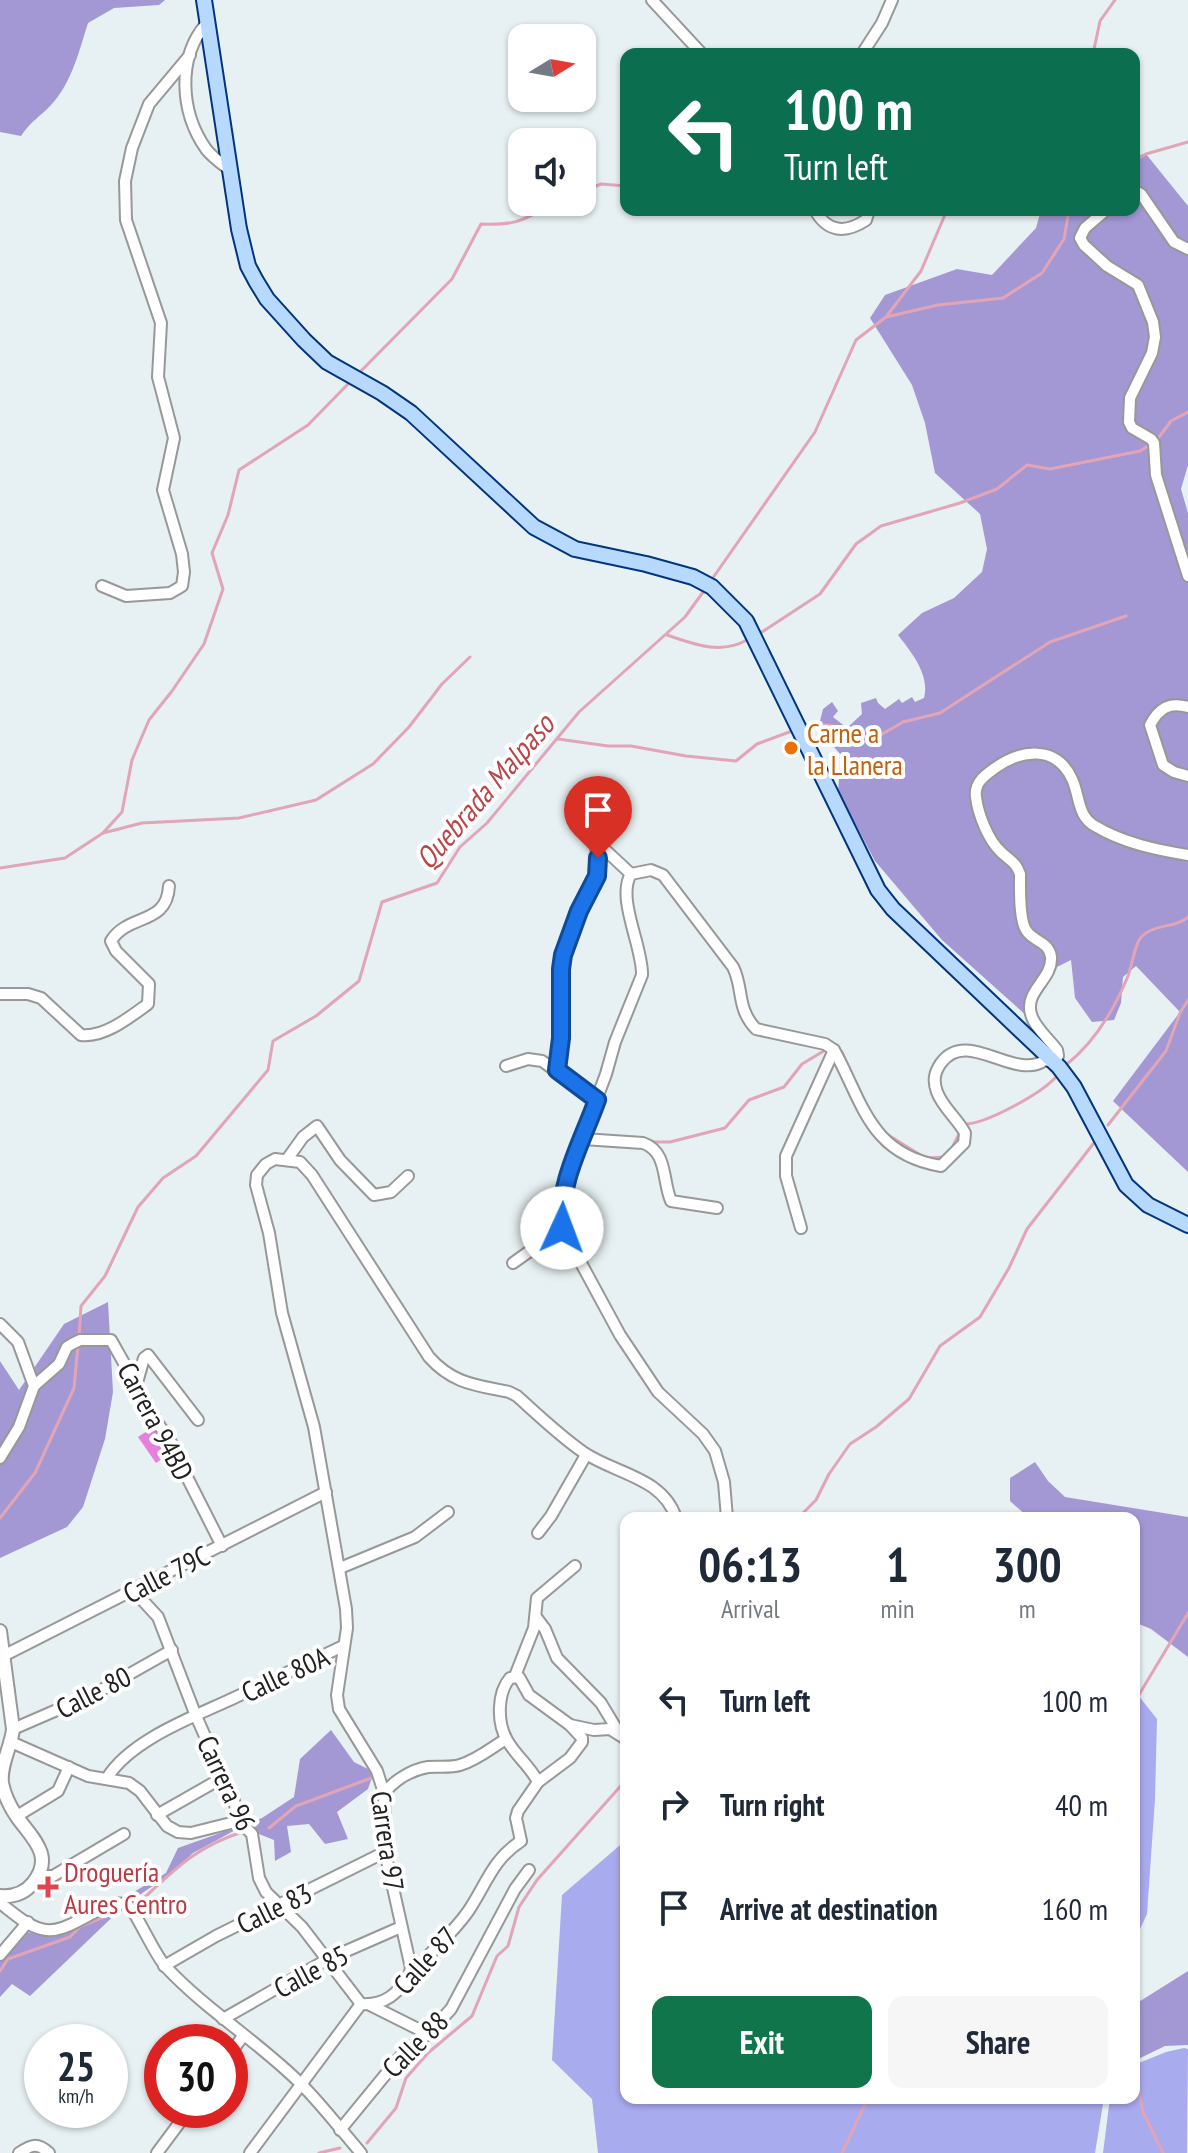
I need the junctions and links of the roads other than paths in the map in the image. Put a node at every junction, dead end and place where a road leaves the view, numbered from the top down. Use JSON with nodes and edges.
{"nodes":[{"id":1,"x":204,"y":0,"type":"edge"},
{"id":2,"x":652,"y":0,"type":"edge"},
{"id":3,"x":892,"y":0,"type":"edge"},
{"id":4,"x":206,"y":24,"type":"junction"},
{"id":5,"x":696,"y":48,"type":"edge"},
{"id":6,"x":866,"y":48,"type":"edge"},
{"id":7,"x":190,"y":55,"type":"junction"},
{"id":8,"x":230,"y":170,"type":"junction"},
{"id":9,"x":1140,"y":193,"type":"edge"},
{"id":10,"x":819,"y":216,"type":"edge"},
{"id":11,"x":867,"y":216,"type":"edge"},
{"id":12,"x":1099,"y":216,"type":"edge"},
{"id":13,"x":1188,"y":249,"type":"edge"},
{"id":14,"x":1188,"y":576,"type":"edge"},
{"id":15,"x":102,"y":586,"type":"dead end"},
{"id":16,"x":1188,"y":707,"type":"edge"},
{"id":17,"x":1188,"y":776,"type":"edge"},
{"id":18,"x":1188,"y":855,"type":"edge"},
{"id":19,"x":631,"y":874,"type":"junction"},
{"id":20,"x":169,"y":886,"type":"dead end"},
{"id":21,"x":0,"y":994,"type":"edge"},
{"id":22,"x":834,"y":1050,"type":"junction"},
{"id":23,"x":1054,"y":1062,"type":"junction"},
{"id":24,"x":506,"y":1066,"type":"dead end"},
{"id":25,"x":557,"y":1070,"type":"junction"},
{"id":26,"x":597,"y":1100,"type":"junction"},
{"id":27,"x":583,"y":1139,"type":"junction"},
{"id":28,"x":288,"y":1158,"type":"junction"},
{"id":29,"x":408,"y":1176,"type":"dead end"},
{"id":30,"x":717,"y":1208,"type":"dead end"},
{"id":31,"x":1188,"y":1225,"type":"edge"},
{"id":32,"x":562,"y":1228,"type":"junction"},
{"id":33,"x":801,"y":1228,"type":"dead end"},
{"id":34,"x":513,"y":1263,"type":"dead end"},
{"id":35,"x":0,"y":1324,"type":"edge"},
{"id":36,"x":34,"y":1386,"type":"junction"},
{"id":37,"x":136,"y":1386,"type":"junction"},
{"id":38,"x":198,"y":1420,"type":"dead end"},
{"id":39,"x":586,"y":1455,"type":"junction"},
{"id":40,"x":0,"y":1458,"type":"edge"},
{"id":41,"x":326,"y":1492,"type":"junction"},
{"id":42,"x":448,"y":1512,"type":"dead end"},
{"id":43,"x":674,"y":1512,"type":"edge"},
{"id":44,"x":726,"y":1512,"type":"edge"},
{"id":45,"x":538,"y":1533,"type":"dead end"},
{"id":46,"x":222,"y":1546,"type":"junction"},
{"id":47,"x":575,"y":1566,"type":"dead end"},
{"id":48,"x":340,"y":1568,"type":"junction"},
{"id":49,"x":134,"y":1591,"type":"junction"},
{"id":50,"x":536,"y":1617,"type":"junction"},
{"id":51,"x":0,"y":1631,"type":"edge"},
{"id":52,"x":343,"y":1646,"type":"junction"},
{"id":53,"x":172,"y":1650,"type":"junction"},
{"id":54,"x":5,"y":1655,"type":"junction"},
{"id":55,"x":515,"y":1676,"type":"junction"},
{"id":56,"x":196,"y":1716,"type":"junction"},
{"id":57,"x":570,"y":1725,"type":"junction"},
{"id":58,"x":620,"y":1732,"type":"edge"},
{"id":59,"x":12,"y":1735,"type":"junction"},
{"id":60,"x":620,"y":1735,"type":"edge"},
{"id":61,"x":506,"y":1739,"type":"junction"},
{"id":62,"x":69,"y":1767,"type":"junction"},
{"id":63,"x":107,"y":1778,"type":"junction"},
{"id":64,"x":222,"y":1778,"type":"junction"},
{"id":65,"x":538,"y":1782,"type":"junction"},
{"id":66,"x":384,"y":1793,"type":"junction"},
{"id":67,"x":157,"y":1815,"type":"junction"},
{"id":68,"x":17,"y":1816,"type":"junction"},
{"id":69,"x":239,"y":1821,"type":"junction"},
{"id":70,"x":124,"y":1834,"type":"dead end"},
{"id":71,"x":385,"y":1852,"type":"junction"},
{"id":72,"x":529,"y":1870,"type":"dead end"},
{"id":73,"x":37,"y":1876,"type":"junction"},
{"id":74,"x":0,"y":1896,"type":"edge"},
{"id":75,"x":0,"y":1903,"type":"edge"},
{"id":76,"x":280,"y":1905,"type":"junction"},
{"id":77,"x":28,"y":1922,"type":"junction"},
{"id":78,"x":401,"y":1927,"type":"junction"},
{"id":79,"x":0,"y":1955,"type":"edge"},
{"id":80,"x":328,"y":1959,"type":"junction"},
{"id":81,"x":164,"y":1966,"type":"junction"},
{"id":82,"x":408,"y":1979,"type":"junction"},
{"id":83,"x":366,"y":2004,"type":"junction"},
{"id":84,"x":223,"y":2019,"type":"junction"},
{"id":85,"x":229,"y":2024,"type":"edge"},
{"id":86,"x":428,"y":2034,"type":"junction"},
{"id":87,"x":248,"y":2040,"type":"edge"},
{"id":88,"x":300,"y":2083,"type":"junction"},
{"id":89,"x":176,"y":2128,"type":"edge"},
{"id":90,"x":340,"y":2130,"type":"junction"},
{"id":91,"x":19,"y":2153,"type":"edge"},
{"id":92,"x":49,"y":2153,"type":"edge"},
{"id":93,"x":157,"y":2153,"type":"edge"},
{"id":94,"x":250,"y":2153,"type":"edge"},
{"id":95,"x":361,"y":2153,"type":"edge"}],
"edges":[{"from":1,"to":4,"type":"main road"},
{"from":2,"to":5,"type":"street"},
{"from":3,"to":6,"type":"street"},
{"from":4,"to":7,"type":"street"},
{"from":4,"to":8,"type":"main road"},
{"from":7,"to":8,"type":"street"},
{"from":7,"to":15,"type":"street"},
{"from":8,"to":23,"type":"main road"},
{"from":9,"to":13,"type":"street"},
{"from":10,"to":11,"type":"street"},
{"from":12,"to":14,"type":"street"},
{"from":16,"to":17,"type":"street"},
{"from":18,"to":23,"type":"street"},
{"from":19,"to":22,"type":"street"},
{"from":19,"to":25,"type":"street"},
{"from":19,"to":26,"type":"street"},
{"from":20,"to":21,"type":"street"},
{"from":22,"to":23,"type":"street"},
{"from":22,"to":33,"type":"street"},
{"from":23,"to":31,"type":"main road"},
{"from":24,"to":25,"type":"street"},
{"from":25,"to":26,"type":"street"},
{"from":26,"to":27,"type":"street"},
{"from":27,"to":30,"type":"street"},
{"from":27,"to":32,"type":"street"},
{"from":28,"to":29,"type":"street","name":"Carrera 97"},
{"from":28,"to":39,"type":"street"},
{"from":28,"to":41,"type":"street","name":"Carrera 97"},
{"from":32,"to":34,"type":"street"},
{"from":32,"to":44,"type":"street"},
{"from":35,"to":36,"type":"street"},
{"from":36,"to":37,"type":"street","name":"Carrera 94BD"},
{"from":36,"to":40,"type":"street"},
{"from":37,"to":38,"type":"street"},
{"from":37,"to":46,"type":"street","name":"Carrera 94BD"},
{"from":39,"to":43,"type":"street"},
{"from":39,"to":45,"type":"street"},
{"from":41,"to":46,"type":"street","name":"Calle 79C"},
{"from":41,"to":48,"type":"street","name":"Carrera 97"},
{"from":42,"to":48,"type":"street"},
{"from":46,"to":49,"type":"street","name":"Calle 79C"},
{"from":47,"to":50,"type":"street"},
{"from":48,"to":52,"type":"street","name":"Carrera 97"},
{"from":49,"to":53,"type":"street","name":"Carrera 96"},
{"from":49,"to":54,"type":"street","name":"Calle 79C"},
{"from":50,"to":55,"type":"street"},
{"from":50,"to":58,"type":"street"},
{"from":51,"to":54,"type":"street"},
{"from":52,"to":56,"type":"street","name":"Calle 80A"},
{"from":52,"to":66,"type":"street","name":"Carrera 97"},
{"from":53,"to":56,"type":"street","name":"Carrera 96"},
{"from":53,"to":59,"type":"street","name":"Calle 80"},
{"from":54,"to":59,"type":"street"},
{"from":55,"to":57,"type":"street"},
{"from":55,"to":61,"type":"street"},
{"from":56,"to":63,"type":"street","name":"Calle 80A"},
{"from":56,"to":64,"type":"street","name":"Carrera 96"},
{"from":57,"to":60,"type":"street"},
{"from":57,"to":65,"type":"street"},
{"from":59,"to":62,"type":"street"},
{"from":59,"to":68,"type":"street"},
{"from":61,"to":65,"type":"street"},
{"from":61,"to":66,"type":"street"},
{"from":62,"to":63,"type":"street"},
{"from":62,"to":68,"type":"street"},
{"from":63,"to":67,"type":"street"},
{"from":64,"to":67,"type":"street"},
{"from":64,"to":69,"type":"street","name":"Carrera 96"},
{"from":65,"to":82,"type":"street","name":"Calle 87"},
{"from":66,"to":71,"type":"street","name":"Carrera 97"},
{"from":67,"to":69,"type":"street"},
{"from":68,"to":73,"type":"street"},
{"from":69,"to":76,"type":"street","name":"Carrera 96"},
{"from":70,"to":73,"type":"street"},
{"from":71,"to":76,"type":"street","name":"Calle 83"},
{"from":71,"to":78,"type":"street","name":"Carrera 97"},
{"from":72,"to":86,"type":"street","name":"Calle 88"},
{"from":73,"to":74,"type":"street"},
{"from":75,"to":77,"type":"street"},
{"from":76,"to":80,"type":"street","name":"Carrera 96"},
{"from":76,"to":81,"type":"street","name":"Calle 83"},
{"from":77,"to":79,"type":"street"},
{"from":77,"to":81,"type":"street"},
{"from":78,"to":80,"type":"street","name":"Calle 85"},
{"from":78,"to":82,"type":"street","name":"Carrera 97"},
{"from":80,"to":83,"type":"street","name":"Carrera 96"},
{"from":80,"to":84,"type":"street","name":"Calle 85"},
{"from":81,"to":84,"type":"street"},
{"from":82,"to":83,"type":"street","name":"Calle 87"},
{"from":83,"to":86,"type":"street","name":"Carrera 96"},
{"from":83,"to":88,"type":"street","name":"Calle 87"},
{"from":84,"to":85,"type":"street"},
{"from":86,"to":90,"type":"street","name":"Calle 88"},
{"from":87,"to":88,"type":"street"},
{"from":88,"to":90,"type":"street"},
{"from":88,"to":94,"type":"street","name":"Calle 87"},
{"from":89,"to":93,"type":"street"},
{"from":90,"to":95,"type":"street"},
{"from":91,"to":92,"type":"street"}]}
